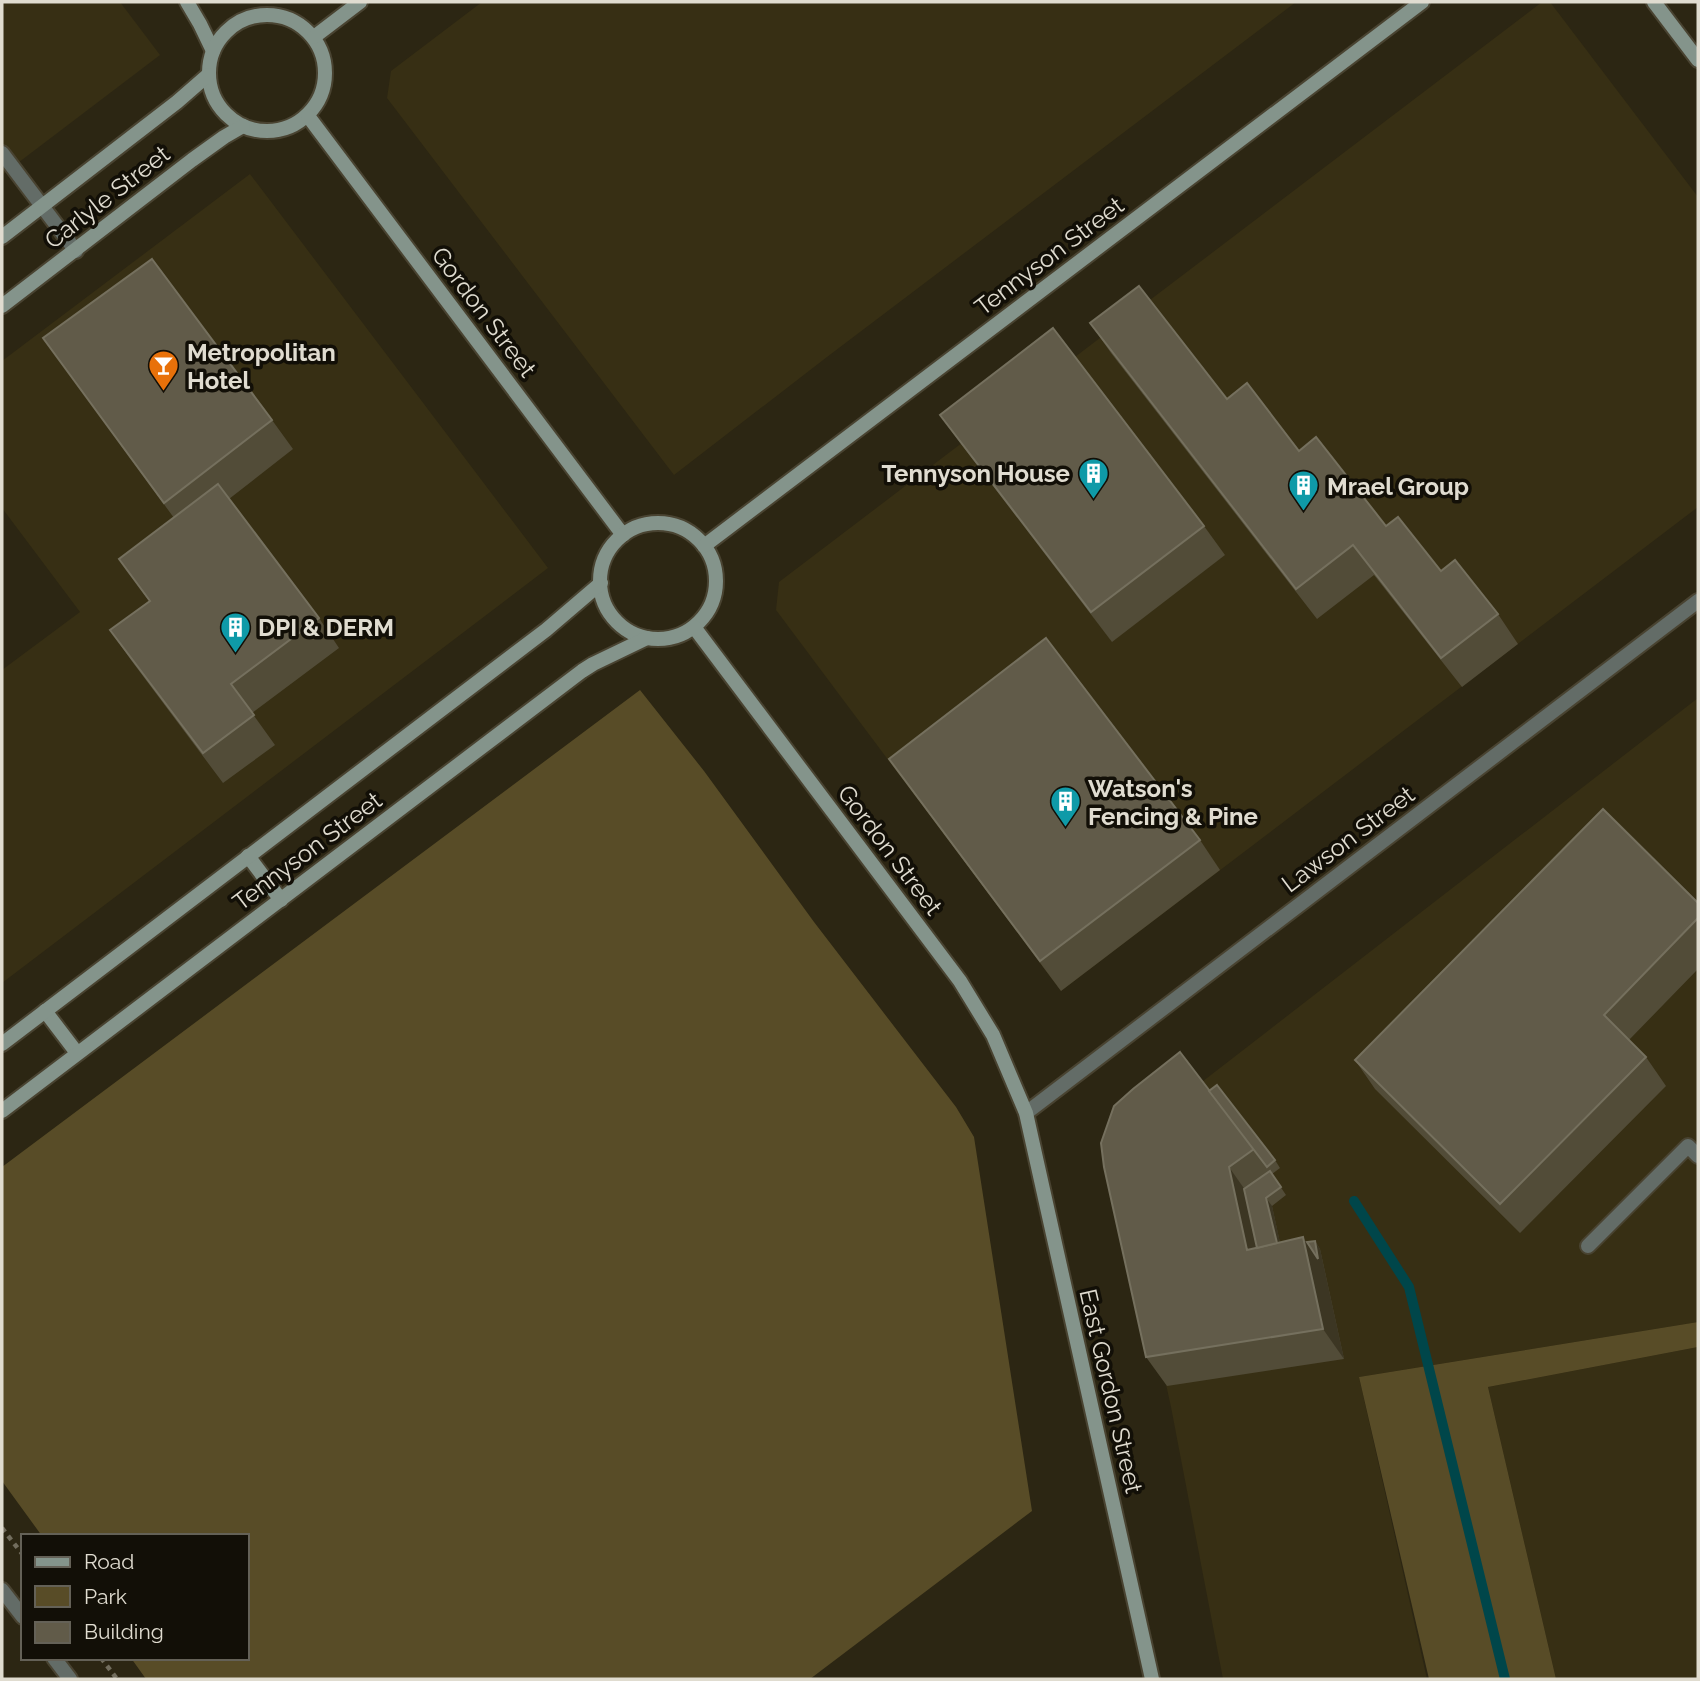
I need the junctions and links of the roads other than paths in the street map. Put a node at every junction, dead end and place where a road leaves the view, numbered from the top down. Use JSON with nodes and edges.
{"nodes":[{"id":1,"x":187,"y":2,"type":"edge"},
{"id":2,"x":264,"y":2,"type":"edge"},
{"id":3,"x":359,"y":2,"type":"edge"},
{"id":4,"x":1422,"y":2,"type":"edge"},
{"id":5,"x":1654,"y":2,"type":"edge"},
{"id":6,"x":283,"y":17,"type":"junction"},
{"id":7,"x":314,"y":37,"type":"junction"},
{"id":8,"x":213,"y":51,"type":"junction"},
{"id":9,"x":1698,"y":60,"type":"edge"},
{"id":10,"x":208,"y":75,"type":"junction"},
{"id":11,"x":308,"y":116,"type":"junction"},
{"id":12,"x":243,"y":126,"type":"junction"},
{"id":13,"x":2,"y":153,"type":"edge"},
{"id":14,"x":41,"y":206,"type":"junction"},
{"id":15,"x":2,"y":237,"type":"edge"},
{"id":16,"x":76,"y":251,"type":"junction"},
{"id":17,"x":2,"y":306,"type":"edge"},
{"id":18,"x":624,"y":535,"type":"junction"},
{"id":19,"x":704,"y":546,"type":"junction"},
{"id":20,"x":601,"y":583,"type":"junction"},
{"id":21,"x":1698,"y":601,"type":"edge"},
{"id":22,"x":694,"y":627,"type":"junction"},
{"id":23,"x":647,"y":638,"type":"junction"},
{"id":24,"x":248,"y":856,"type":"junction"},
{"id":25,"x":281,"y":900,"type":"junction"},
{"id":26,"x":45,"y":1011,"type":"junction"},
{"id":27,"x":2,"y":1044,"type":"edge"},
{"id":28,"x":77,"y":1054,"type":"junction"},
{"id":29,"x":2,"y":1111,"type":"edge"},
{"id":30,"x":1026,"y":1113,"type":"junction"},
{"id":31,"x":1698,"y":1156,"type":"edge"},
{"id":32,"x":1588,"y":1246,"type":"dead end"},
{"id":33,"x":2,"y":1590,"type":"edge"},
{"id":34,"x":21,"y":1614,"type":"edge"},
{"id":35,"x":56,"y":1660,"type":"edge"},
{"id":36,"x":70,"y":1679,"type":"edge"},
{"id":37,"x":1152,"y":1679,"type":"edge"}],
"edges":[{"from":1,"to":8,"type":"street"},
{"from":2,"to":6,"type":"street"},
{"from":3,"to":7,"type":"street"},
{"from":4,"to":19,"type":"street","name":"Tennyson Street"},
{"from":5,"to":9,"type":"street"},
{"from":6,"to":7,"type":"street"},
{"from":6,"to":8,"type":"street"},
{"from":7,"to":11,"type":"street"},
{"from":8,"to":10,"type":"street"},
{"from":10,"to":12,"type":"street"},
{"from":10,"to":14,"type":"street","name":"Carlyle Street"},
{"from":11,"to":12,"type":"street"},
{"from":11,"to":18,"type":"street","name":"Gordon Street"},
{"from":12,"to":16,"type":"street","name":"Carlyle Street"},
{"from":13,"to":14,"type":"street"},
{"from":14,"to":15,"type":"street","name":"Carlyle Street"},
{"from":14,"to":16,"type":"street"},
{"from":16,"to":17,"type":"street","name":"Carlyle Street"},
{"from":18,"to":19,"type":"street"},
{"from":18,"to":20,"type":"street"},
{"from":19,"to":22,"type":"street"},
{"from":20,"to":23,"type":"street"},
{"from":20,"to":24,"type":"street","name":"Tennyson Street"},
{"from":21,"to":30,"type":"street","name":"Lawson Street"},
{"from":22,"to":23,"type":"street"},
{"from":22,"to":30,"type":"street","name":"Gordon Street"},
{"from":23,"to":25,"type":"street","name":"Tennyson Street"},
{"from":24,"to":25,"type":"street"},
{"from":24,"to":26,"type":"street","name":"Tennyson Street"},
{"from":25,"to":28,"type":"street","name":"Tennyson Street"},
{"from":26,"to":27,"type":"street","name":"Tennyson Street"},
{"from":26,"to":28,"type":"street"},
{"from":28,"to":29,"type":"street","name":"Tennyson Street"},
{"from":30,"to":37,"type":"street","name":"East Gordon Street"},
{"from":31,"to":32,"type":"street"},
{"from":33,"to":34,"type":"street"},
{"from":35,"to":36,"type":"street"}]}
